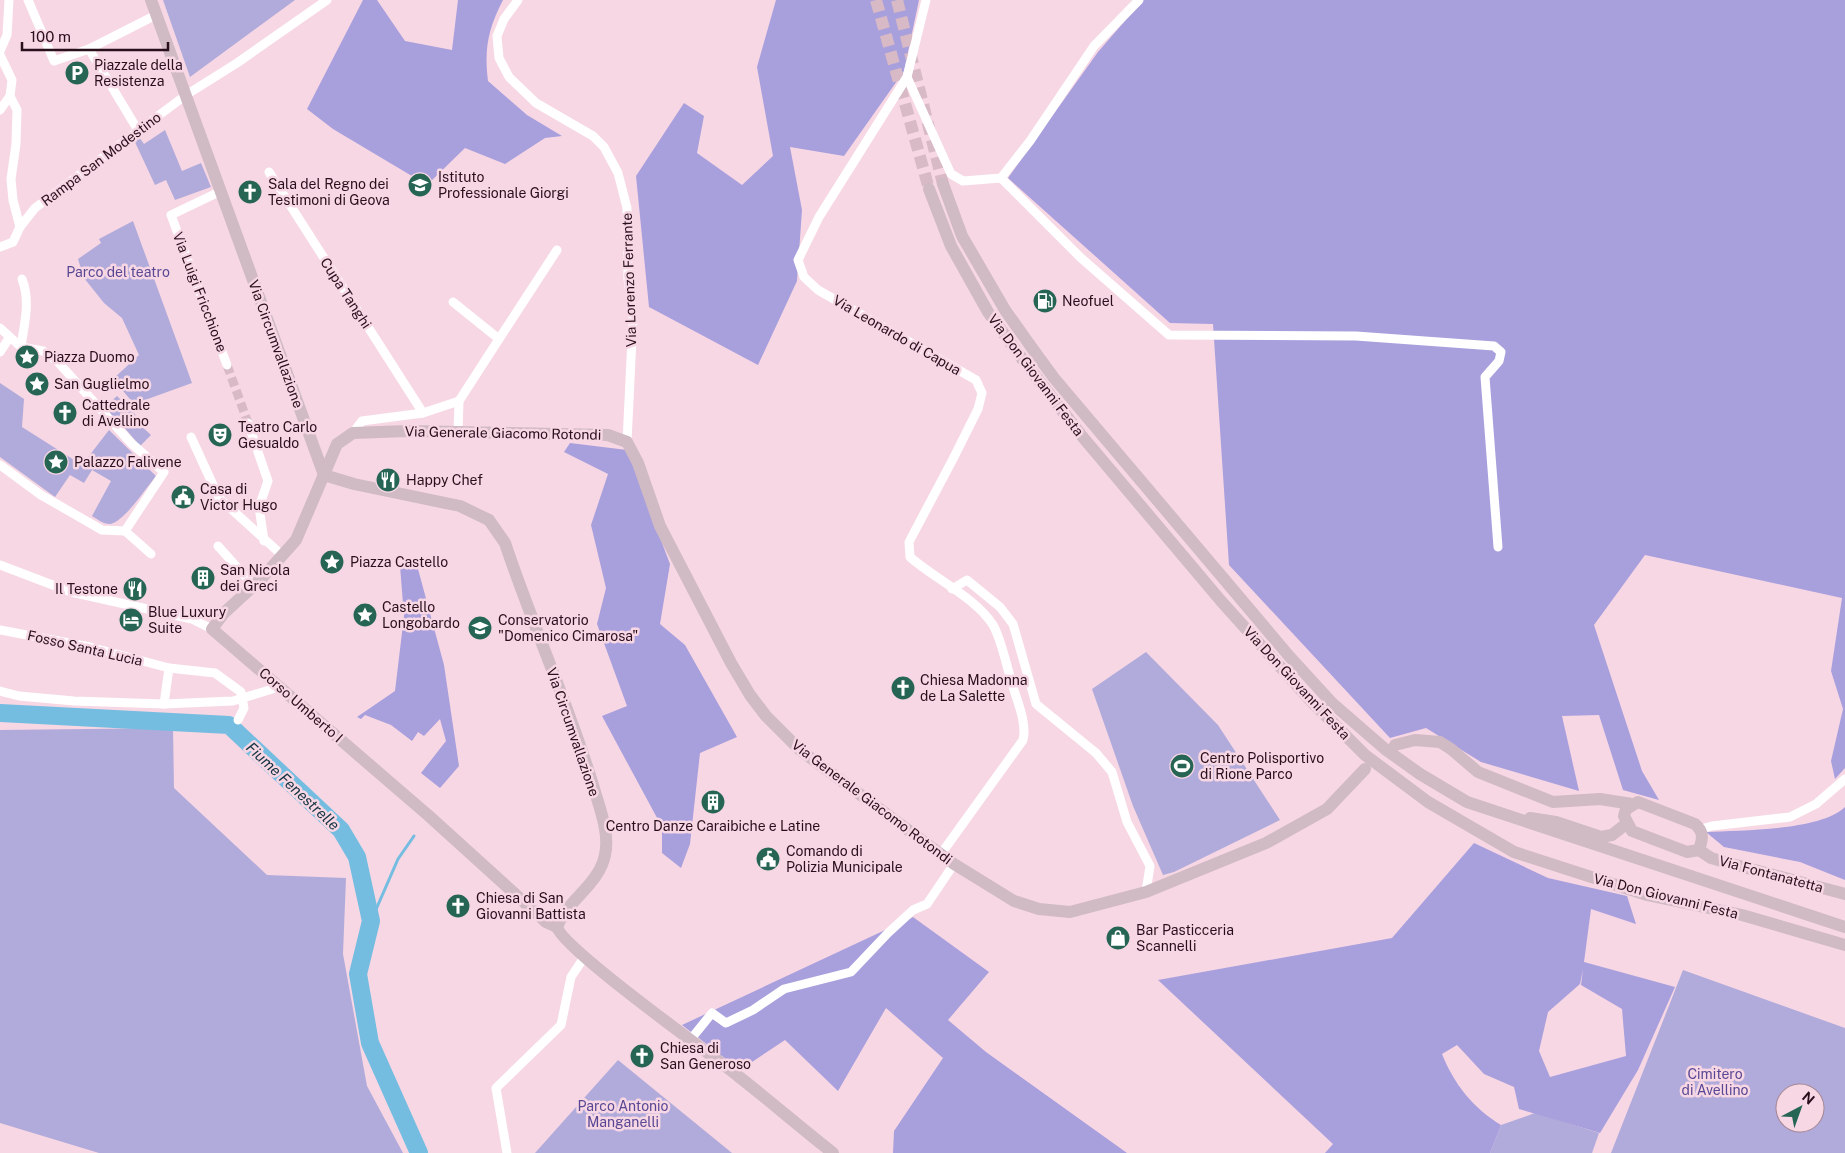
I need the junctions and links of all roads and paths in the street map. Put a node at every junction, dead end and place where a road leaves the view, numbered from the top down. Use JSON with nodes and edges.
{"nodes":[{"id":1,"x":9,"y":0,"type":"edge"},
{"id":2,"x":28,"y":0,"type":"edge"},
{"id":3,"x":151,"y":0,"type":"edge"},
{"id":4,"x":327,"y":0,"type":"edge"},
{"id":5,"x":518,"y":0,"type":"edge"},
{"id":6,"x":926,"y":0,"type":"edge"},
{"id":7,"x":1139,"y":0,"type":"edge"},
{"id":8,"x":156,"y":14,"type":"junction"},
{"id":9,"x":90,"y":49,"type":"junction"},
{"id":10,"x":0,"y":51,"type":"edge"},
{"id":11,"x":0,"y":55,"type":"edge"},
{"id":12,"x":907,"y":77,"type":"junction"},
{"id":13,"x":186,"y":95,"type":"junction"},
{"id":14,"x":10,"y":96,"type":"junction"},
{"id":15,"x":0,"y":110,"type":"edge"},
{"id":16,"x":139,"y":132,"type":"junction"},
{"id":17,"x":269,"y":172,"type":"dead end"},
{"id":18,"x":1001,"y":178,"type":"junction"},
{"id":19,"x":943,"y":184,"type":"tunnel mouth"},
{"id":20,"x":929,"y":188,"type":"tunnel mouth"},
{"id":21,"x":221,"y":191,"type":"junction"},
{"id":22,"x":20,"y":227,"type":"junction"},
{"id":23,"x":0,"y":247,"type":"edge"},
{"id":24,"x":557,"y":250,"type":"dead end"},
{"id":25,"x":22,"y":279,"type":"dead end"},
{"id":26,"x":453,"y":302,"type":"dead end"},
{"id":27,"x":0,"y":328,"type":"edge"},
{"id":28,"x":9,"y":338,"type":"junction"},
{"id":29,"x":499,"y":339,"type":"junction"},
{"id":30,"x":20,"y":347,"type":"junction"},
{"id":31,"x":0,"y":352,"type":"edge"},
{"id":32,"x":227,"y":365,"type":"tunnel mouth"},
{"id":33,"x":459,"y":401,"type":"junction"},
{"id":34,"x":423,"y":413,"type":"junction"},
{"id":35,"x":248,"y":422,"type":"tunnel mouth"},
{"id":36,"x":458,"y":432,"type":"junction"},
{"id":37,"x":353,"y":433,"type":"junction"},
{"id":38,"x":191,"y":437,"type":"dead end"},
{"id":39,"x":627,"y":442,"type":"junction"},
{"id":40,"x":0,"y":465,"type":"edge"},
{"id":41,"x":324,"y":475,"type":"junction"},
{"id":42,"x":125,"y":531,"type":"junction"},
{"id":43,"x":264,"y":541,"type":"junction"},
{"id":44,"x":218,"y":546,"type":"dead end"},
{"id":45,"x":1498,"y":547,"type":"dead end"},
{"id":46,"x":151,"y":554,"type":"dead end"},
{"id":47,"x":283,"y":556,"type":"junction"},
{"id":48,"x":0,"y":565,"type":"edge"},
{"id":49,"x":253,"y":585,"type":"junction"},
{"id":50,"x":952,"y":590,"type":"junction"},
{"id":51,"x":212,"y":629,"type":"junction"},
{"id":52,"x":0,"y":630,"type":"edge"},
{"id":53,"x":169,"y":668,"type":"junction"},
{"id":54,"x":275,"y":689,"type":"junction"},
{"id":55,"x":0,"y":691,"type":"edge"},
{"id":56,"x":164,"y":704,"type":"junction"},
{"id":57,"x":238,"y":720,"type":"dead end"},
{"id":58,"x":1395,"y":745,"type":"dead end"},
{"id":59,"x":1365,"y":769,"type":"dead end"},
{"id":60,"x":1845,"y":779,"type":"edge"},
{"id":61,"x":1632,"y":804,"type":"junction"},
{"id":62,"x":1503,"y":815,"type":"junction"},
{"id":63,"x":1626,"y":824,"type":"junction"},
{"id":64,"x":1701,"y":829,"type":"junction"},
{"id":65,"x":1699,"y":850,"type":"junction"},
{"id":66,"x":941,"y":854,"type":"junction"},
{"id":67,"x":954,"y":864,"type":"junction"},
{"id":68,"x":1146,"y":892,"type":"junction"},
{"id":69,"x":1845,"y":894,"type":"edge"},
{"id":70,"x":557,"y":927,"type":"junction"},
{"id":71,"x":1845,"y":927,"type":"edge"},
{"id":72,"x":1845,"y":946,"type":"edge"},
{"id":73,"x":585,"y":956,"type":"junction"},
{"id":74,"x":690,"y":1039,"type":"junction"},
{"id":75,"x":507,"y":1153,"type":"edge"},
{"id":76,"x":833,"y":1153,"type":"edge"}],
"edges":[{"from":1,"to":10,"type":"street"},
{"from":2,"to":9,"type":"street"},
{"from":3,"to":8,"type":"street","name":"Via Circumvallazione"},
{"from":4,"to":13,"type":"street","name":"Rampa San Modestino"},
{"from":5,"to":39,"type":"street","name":"Via Lorenzo Ferrante"},
{"from":6,"to":12,"type":"street","name":"Via Leonardo di Capua"},
{"from":7,"to":18,"type":"street"},
{"from":8,"to":9,"type":"street"},
{"from":8,"to":13,"type":"street","name":"Via Circumvallazione"},
{"from":9,"to":16,"type":"street"},
{"from":11,"to":14,"type":"street"},
{"from":12,"to":18,"type":"street"},
{"from":12,"to":50,"type":"street","name":"Via Leonardo di Capua"},
{"from":13,"to":16,"type":"street","name":"Rampa San Modestino"},
{"from":13,"to":21,"type":"street","name":"Via Circumvallazione"},
{"from":14,"to":15,"type":"street"},
{"from":14,"to":22,"type":"street"},
{"from":16,"to":22,"type":"street","name":"Rampa San Modestino"},
{"from":17,"to":34,"type":"street","name":"Cupa Tanghi"},
{"from":18,"to":45,"type":"street"},
{"from":19,"to":62,"type":"street","name":"Via Don Giovanni Festa"},
{"from":20,"to":72,"type":"street","name":"Via Don Giovanni Festa"},
{"from":21,"to":32,"type":"street","name":"Via Luigi Fricchione"},
{"from":21,"to":41,"type":"street","name":"Via Circumvallazione"},
{"from":22,"to":23,"type":"street","name":"Rampa San Modestino"},
{"from":24,"to":29,"type":"street"},
{"from":25,"to":30,"type":"street"},
{"from":26,"to":29,"type":"street"},
{"from":27,"to":28,"type":"street"},
{"from":28,"to":30,"type":"street"},
{"from":28,"to":31,"type":"street"},
{"from":29,"to":33,"type":"street"},
{"from":30,"to":42,"type":"street"},
{"from":33,"to":34,"type":"street"},
{"from":33,"to":36,"type":"street"},
{"from":34,"to":37,"type":"street"},
{"from":35,"to":43,"type":"street"},
{"from":36,"to":37,"type":"street","name":"Via Generale Giacomo Rotondi"},
{"from":36,"to":39,"type":"street","name":"Via Generale Giacomo Rotondi"},
{"from":37,"to":41,"type":"street"},
{"from":38,"to":43,"type":"street"},
{"from":39,"to":66,"type":"street","name":"Via Generale Giacomo Rotondi"},
{"from":40,"to":42,"type":"street"},
{"from":41,"to":47,"type":"street"},
{"from":41,"to":70,"type":"street","name":"Via Circumvallazione"},
{"from":42,"to":46,"type":"street"},
{"from":43,"to":47,"type":"street"},
{"from":44,"to":49,"type":"street"},
{"from":47,"to":49,"type":"street"},
{"from":48,"to":51,"type":"street","name":"Corso Umberto I"},
{"from":49,"to":51,"type":"street"},
{"from":50,"to":66,"type":"street","name":"Via Leonardo di Capua"},
{"from":50,"to":68,"type":"street"},
{"from":51,"to":54,"type":"street","name":"Corso Umberto I"},
{"from":52,"to":53,"type":"street","name":"Fosso Santa Lucia"},
{"from":53,"to":56,"type":"street"},
{"from":53,"to":57,"type":"street","name":"Fosso Santa Lucia"},
{"from":54,"to":56,"type":"street"},
{"from":54,"to":70,"type":"street","name":"Corso Umberto I"},
{"from":55,"to":56,"type":"street"},
{"from":58,"to":61,"type":"street"},
{"from":59,"to":68,"type":"street","name":"Via Generale Giacomo Rotondi"},
{"from":60,"to":64,"type":"street"},
{"from":61,"to":63,"type":"street"},
{"from":61,"to":64,"type":"street"},
{"from":62,"to":63,"type":"street"},
{"from":62,"to":71,"type":"street","name":"Via Don Giovanni Festa"},
{"from":63,"to":65,"type":"street","name":"Via Fontanatetta"},
{"from":64,"to":65,"type":"street"},
{"from":65,"to":69,"type":"street","name":"Via Fontanatetta"},
{"from":66,"to":67,"type":"street","name":"Via Generale Giacomo Rotondi"},
{"from":67,"to":68,"type":"street","name":"Via Generale Giacomo Rotondi"},
{"from":67,"to":74,"type":"street"},
{"from":70,"to":73,"type":"street","name":"Corso Umberto I"},
{"from":73,"to":74,"type":"street","name":"Corso Umberto I"},
{"from":73,"to":75,"type":"street"},
{"from":74,"to":76,"type":"street","name":"Corso Umberto I"}]}
